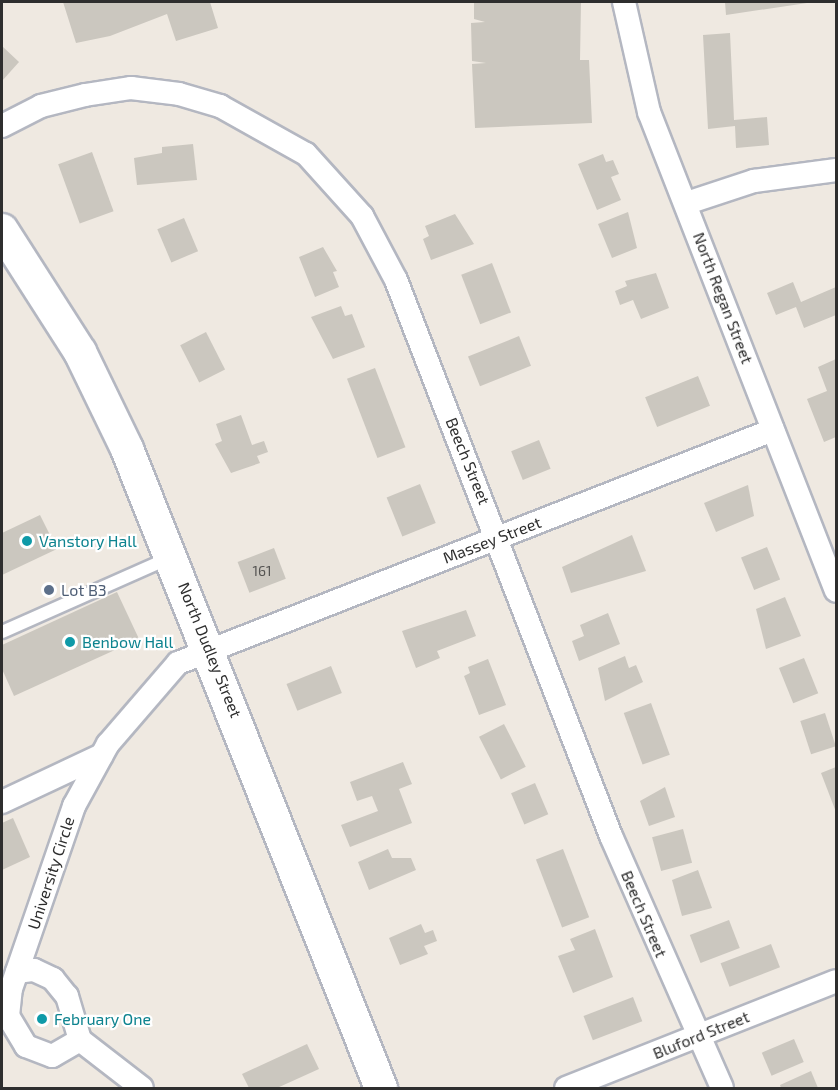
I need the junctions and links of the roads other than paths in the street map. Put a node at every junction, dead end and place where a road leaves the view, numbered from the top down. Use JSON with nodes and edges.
{"nodes":[{"id":1,"x":624,"y":2,"type":"edge"},
{"id":2,"x":2,"y":126,"type":"edge"},
{"id":3,"x":837,"y":170,"type":"edge"},
{"id":4,"x":687,"y":203,"type":"junction"},
{"id":5,"x":2,"y":230,"type":"edge"},
{"id":6,"x":773,"y":430,"type":"junction"},
{"id":7,"x":498,"y":538,"type":"junction"},
{"id":8,"x":173,"y":556,"type":"junction"},
{"id":9,"x":837,"y":591,"type":"edge"},
{"id":10,"x":2,"y":632,"type":"edge"},
{"id":11,"x":211,"y":651,"type":"junction"},
{"id":12,"x":102,"y":755,"type":"junction"},
{"id":13,"x":2,"y":802,"type":"edge"},
{"id":14,"x":17,"y":972,"type":"junction"},
{"id":15,"x":837,"y":981,"type":"edge"},
{"id":16,"x":699,"y":1036,"type":"junction"},
{"id":17,"x":80,"y":1040,"type":"junction"},
{"id":18,"x":142,"y":1089,"type":"edge"},
{"id":19,"x":381,"y":1089,"type":"edge"},
{"id":20,"x":566,"y":1089,"type":"edge"},
{"id":21,"x":722,"y":1089,"type":"edge"}],
"edges":[{"from":1,"to":4,"type":"street","name":"North Regan Street"},
{"from":2,"to":7,"type":"street","name":"Beech Street"},
{"from":3,"to":4,"type":"street"},
{"from":4,"to":6,"type":"street","name":"North Regan Street"},
{"from":5,"to":8,"type":"street","name":"North Dudley Street"},
{"from":6,"to":7,"type":"street","name":"Massey Street"},
{"from":6,"to":9,"type":"street","name":"North Regan Street"},
{"from":7,"to":11,"type":"street","name":"Massey Street"},
{"from":7,"to":16,"type":"street","name":"Beech Street"},
{"from":8,"to":10,"type":"lane"},
{"from":8,"to":11,"type":"street","name":"North Dudley Street"},
{"from":11,"to":12,"type":"street","name":"University Circle"},
{"from":11,"to":19,"type":"street","name":"North Dudley Street"},
{"from":12,"to":13,"type":"street"},
{"from":12,"to":14,"type":"street","name":"University Circle"},
{"from":14,"to":17,"type":"street"},
{"from":14,"to":17,"type":"street","name":"University Circle"},
{"from":15,"to":16,"type":"street","name":"Bluford Street"},
{"from":16,"to":20,"type":"street","name":"Bluford Street"},
{"from":16,"to":21,"type":"street","name":"Beech Street"},
{"from":17,"to":18,"type":"street"}]}
